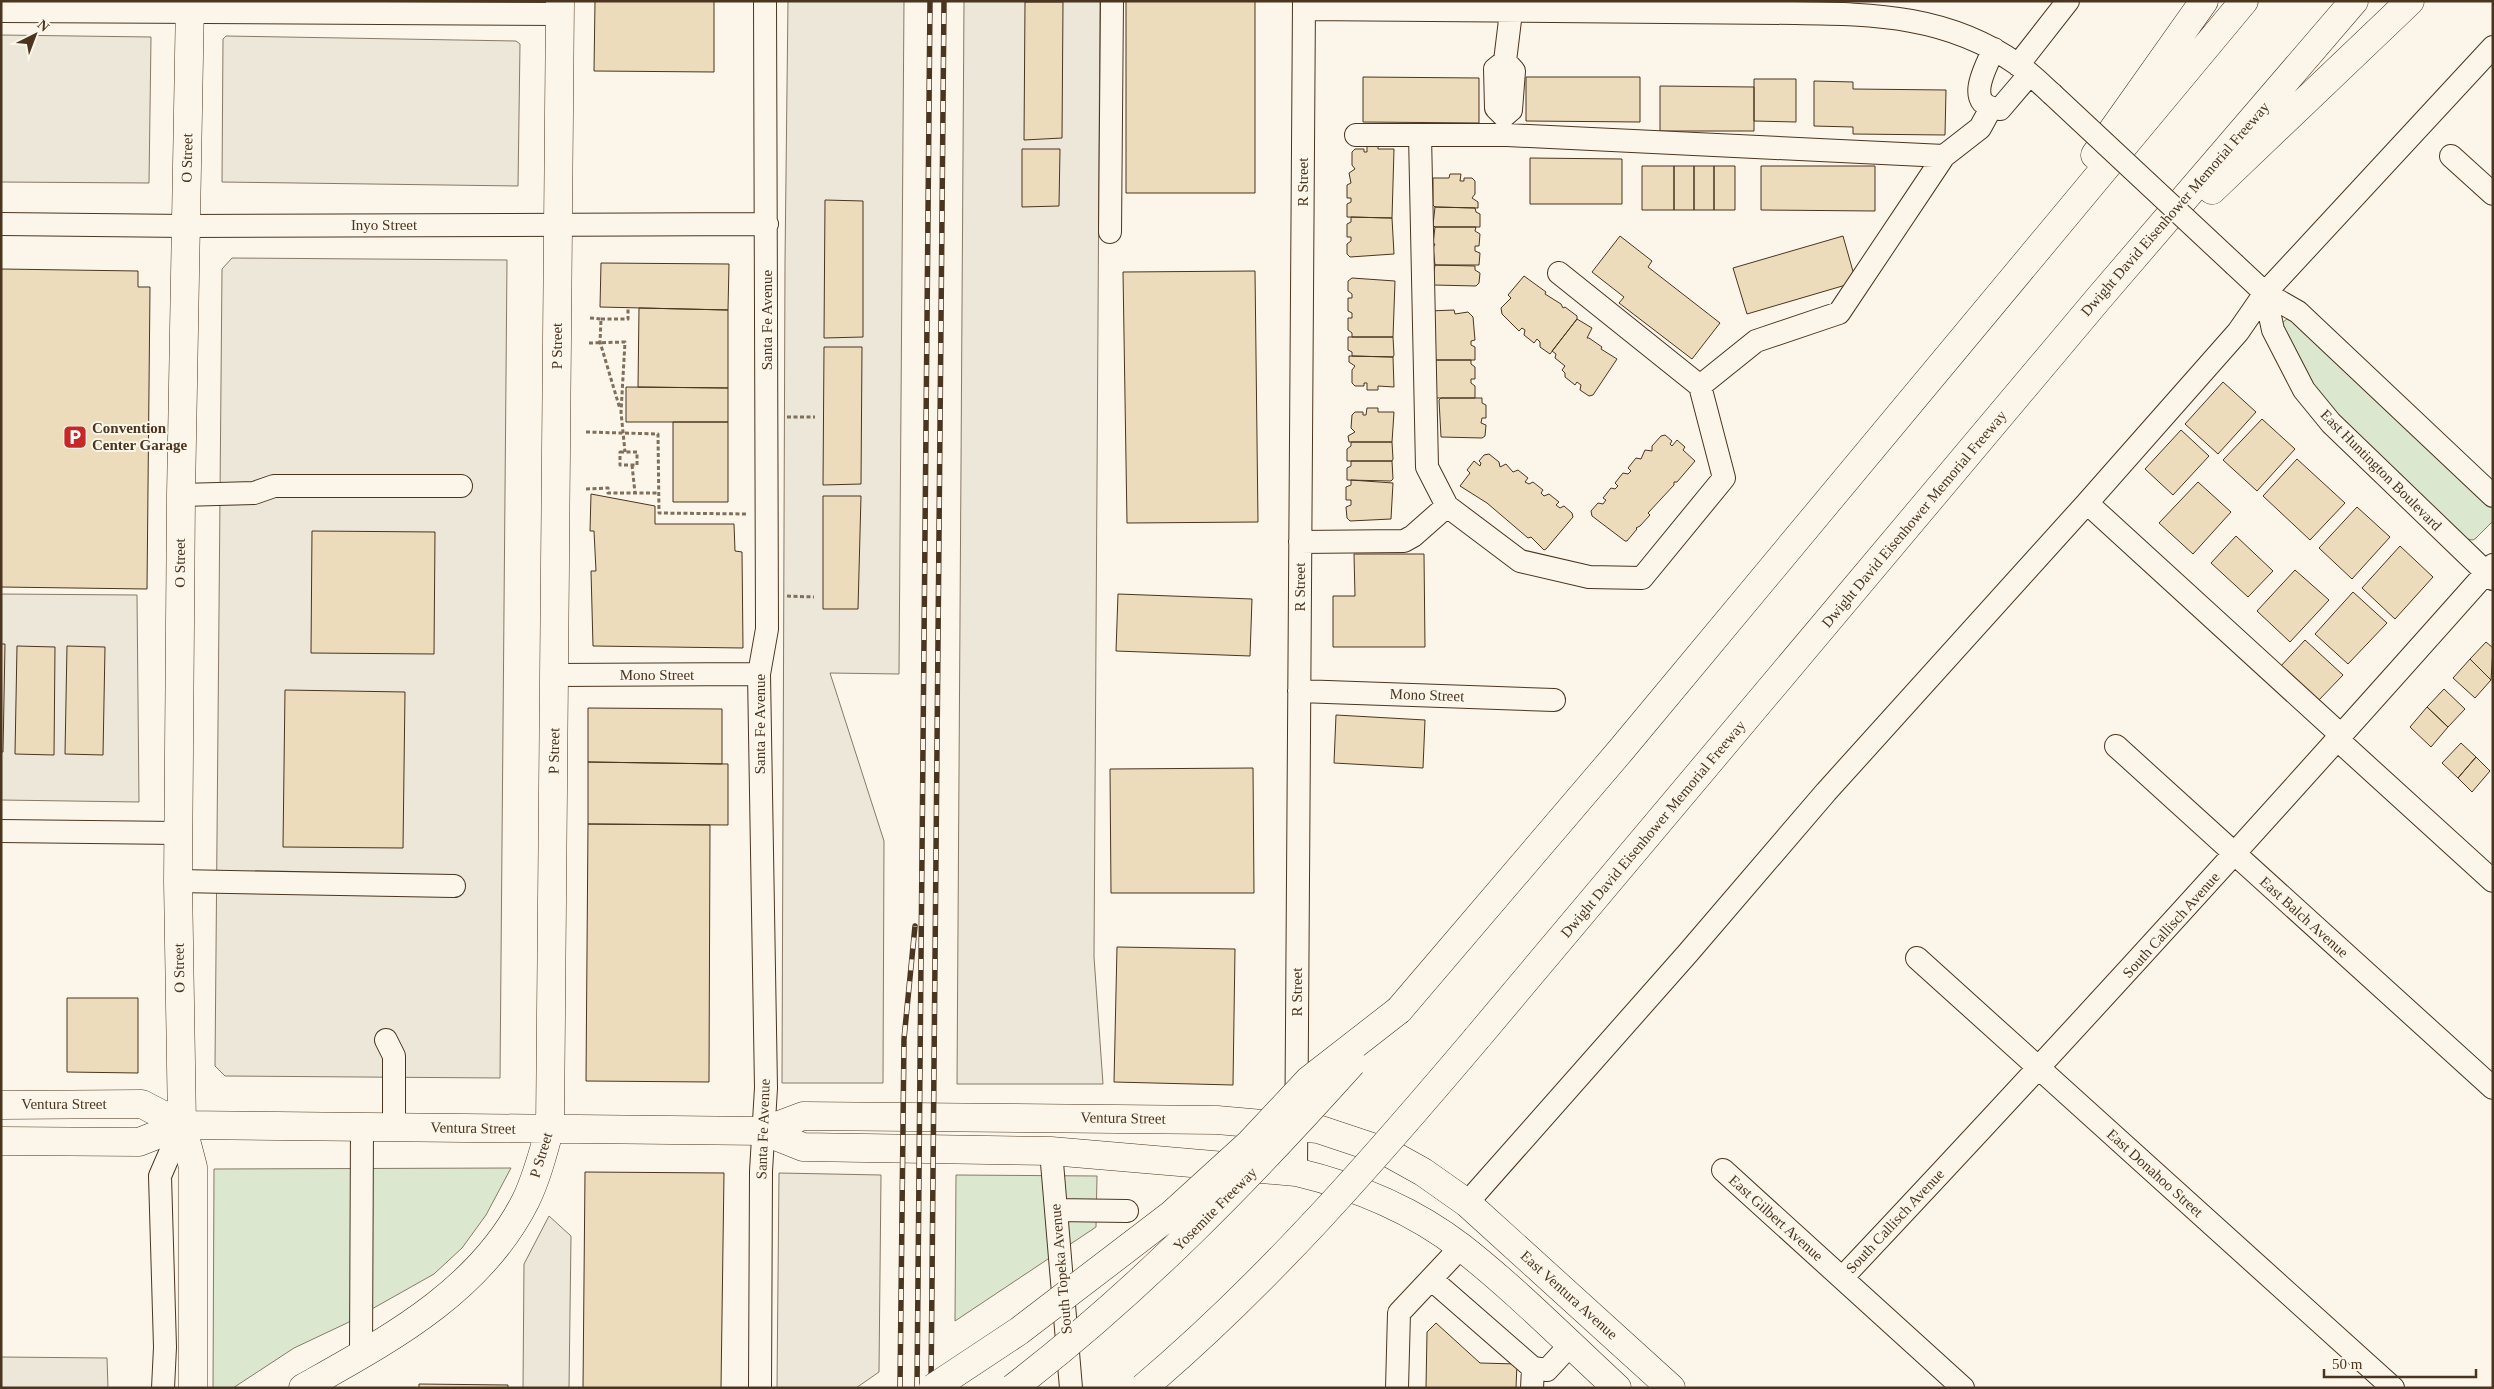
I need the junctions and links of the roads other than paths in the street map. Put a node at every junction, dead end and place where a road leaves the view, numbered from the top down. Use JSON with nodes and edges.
{"nodes":[{"id":1,"x":765,"y":1,"type":"edge"},
{"id":2,"x":1112,"y":1,"type":"edge"},
{"id":3,"x":2068,"y":1,"type":"edge"},
{"id":4,"x":2204,"y":1,"type":"edge"},
{"id":5,"x":2244,"y":1,"type":"edge"},
{"id":6,"x":2354,"y":1,"type":"edge"},
{"id":7,"x":2410,"y":1,"type":"edge"},
{"id":8,"x":1304,"y":5,"type":"edge"},
{"id":9,"x":190,"y":7,"type":"edge"},
{"id":10,"x":1761,"y":7,"type":"edge"},
{"id":11,"x":1796,"y":7,"type":"edge"},
{"id":12,"x":10,"y":8,"type":"edge"},
{"id":13,"x":560,"y":8,"type":"edge"},
{"id":14,"x":1511,"y":12,"type":"junction"},
{"id":15,"x":2493,"y":46,"type":"edge"},
{"id":16,"x":1994,"y":49,"type":"junction"},
{"id":17,"x":2024,"y":70,"type":"junction"},
{"id":18,"x":1991,"y":108,"type":"junction"},
{"id":19,"x":1504,"y":125,"type":"junction"},
{"id":20,"x":1356,"y":135,"type":"dead end"},
{"id":21,"x":1420,"y":135,"type":"junction"},
{"id":22,"x":1944,"y":156,"type":"junction"},
{"id":23,"x":2451,"y":156,"type":"dead end"},
{"id":24,"x":2493,"y":194,"type":"edge"},
{"id":25,"x":1,"y":224,"type":"edge"},
{"id":26,"x":558,"y":224,"type":"junction"},
{"id":27,"x":766,"y":224,"type":"junction"},
{"id":28,"x":186,"y":226,"type":"junction"},
{"id":29,"x":1110,"y":232,"type":"dead end"},
{"id":30,"x":1559,"y":273,"type":"dead end"},
{"id":31,"x":2264,"y":293,"type":"junction"},
{"id":32,"x":2099,"y":298,"type":"junction"},
{"id":33,"x":1970,"y":332,"type":"junction"},
{"id":34,"x":1700,"y":386,"type":"junction"},
{"id":35,"x":460,"y":486,"type":"dead end"},
{"id":36,"x":181,"y":495,"type":"junction"},
{"id":37,"x":2493,"y":496,"type":"edge"},
{"id":38,"x":2087,"y":504,"type":"junction"},
{"id":39,"x":1447,"y":506,"type":"junction"},
{"id":40,"x":1300,"y":542,"type":"junction"},
{"id":41,"x":2490,"y":572,"type":"edge"},
{"id":42,"x":759,"y":674,"type":"junction"},
{"id":43,"x":555,"y":675,"type":"junction"},
{"id":44,"x":1299,"y":691,"type":"junction"},
{"id":45,"x":1554,"y":700,"type":"dead end"},
{"id":46,"x":2340,"y":738,"type":"junction"},
{"id":47,"x":2116,"y":746,"type":"dead end"},
{"id":48,"x":1,"y":831,"type":"edge"},
{"id":49,"x":178,"y":833,"type":"junction"},
{"id":50,"x":2236,"y":854,"type":"junction"},
{"id":51,"x":178,"y":880,"type":"junction"},
{"id":52,"x":2493,"y":881,"type":"edge"},
{"id":53,"x":454,"y":886,"type":"dead end"},
{"id":54,"x":1917,"y":958,"type":"dead end"},
{"id":55,"x":1399,"y":1010,"type":"junction"},
{"id":56,"x":2040,"y":1069,"type":"junction"},
{"id":57,"x":2493,"y":1088,"type":"edge"},
{"id":58,"x":1,"y":1105,"type":"edge"},
{"id":59,"x":182,"y":1125,"type":"junction"},
{"id":60,"x":1297,"y":1126,"type":"junction"},
{"id":61,"x":379,"y":1127,"type":"junction"},
{"id":62,"x":550,"y":1128,"type":"junction"},
{"id":63,"x":763,"y":1131,"type":"junction"},
{"id":64,"x":1,"y":1141,"type":"edge"},
{"id":65,"x":1052,"y":1151,"type":"junction"},
{"id":66,"x":1723,"y":1170,"type":"dead end"},
{"id":67,"x":1296,"y":1172,"type":"junction"},
{"id":68,"x":1467,"y":1203,"type":"junction"},
{"id":69,"x":1056,"y":1210,"type":"junction"},
{"id":70,"x":1127,"y":1211,"type":"dead end"},
{"id":71,"x":1461,"y":1247,"type":"junction"},
{"id":72,"x":1842,"y":1278,"type":"junction"},
{"id":73,"x":1431,"y":1279,"type":"junction"},
{"id":74,"x":1570,"y":1345,"type":"junction"},
{"id":75,"x":361,"y":1353,"type":"junction"},
{"id":76,"x":1533,"y":1378,"type":"edge"},
{"id":77,"x":163,"y":1388,"type":"edge"},
{"id":78,"x":193,"y":1388,"type":"edge"},
{"id":79,"x":303,"y":1388,"type":"edge"},
{"id":80,"x":760,"y":1388,"type":"edge"},
{"id":81,"x":933,"y":1388,"type":"edge"},
{"id":82,"x":1013,"y":1388,"type":"edge"},
{"id":83,"x":1071,"y":1388,"type":"edge"},
{"id":84,"x":1143,"y":1388,"type":"edge"},
{"id":85,"x":1397,"y":1388,"type":"edge"},
{"id":86,"x":1617,"y":1388,"type":"edge"},
{"id":87,"x":1671,"y":1388,"type":"edge"},
{"id":88,"x":1963,"y":1388,"type":"edge"},
{"id":89,"x":2393,"y":1388,"type":"edge"}],
"edges":[{"from":1,"to":27,"type":"street","name":"Santa Fe Avenue"},
{"from":2,"to":29,"type":"street"},
{"from":3,"to":17,"type":"street"},
{"from":4,"to":33,"type":"main road"},
{"from":5,"to":33,"type":"main road"},
{"from":6,"to":32,"type":"main road","name":"Dwight David Eisenhower Memorial Freeway"},
{"from":7,"to":32,"type":"main road"},
{"from":8,"to":14,"type":"street"},
{"from":8,"to":40,"type":"street","name":"R Street"},
{"from":9,"to":12,"type":"street"},
{"from":9,"to":13,"type":"street"},
{"from":9,"to":28,"type":"main road","name":"O Street"},
{"from":10,"to":11,"type":"street"},
{"from":10,"to":14,"type":"street"},
{"from":11,"to":16,"type":"street"},
{"from":13,"to":26,"type":"main road","name":"P Street"},
{"from":14,"to":19,"type":"street"},
{"from":15,"to":31,"type":"street"},
{"from":16,"to":17,"type":"street"},
{"from":16,"to":18,"type":"street"},
{"from":17,"to":18,"type":"street"},
{"from":17,"to":31,"type":"street","bridge":true},
{"from":18,"to":22,"type":"street"},
{"from":19,"to":21,"type":"street"},
{"from":19,"to":22,"type":"street"},
{"from":20,"to":21,"type":"street"},
{"from":21,"to":39,"type":"street"},
{"from":22,"to":34,"type":"street"},
{"from":23,"to":24,"type":"street"},
{"from":25,"to":28,"type":"street","name":"Inyo Street"},
{"from":26,"to":27,"type":"street","name":"Inyo Street"},
{"from":26,"to":28,"type":"street","name":"Inyo Street"},
{"from":26,"to":43,"type":"main road","name":"P Street"},
{"from":27,"to":42,"type":"street","name":"Santa Fe Avenue"},
{"from":28,"to":36,"type":"main road","name":"O Street"},
{"from":30,"to":34,"type":"street"},
{"from":31,"to":37,"type":"street"},
{"from":31,"to":38,"type":"street"},
{"from":31,"to":41,"type":"street","name":"East Huntington Boulevard"},
{"from":32,"to":84,"type":"main road","name":"Dwight David Eisenhower Memorial Freeway","bridge":true},
{"from":33,"to":55,"type":"main road"},
{"from":34,"to":39,"type":"street"},
{"from":35,"to":36,"type":"street"},
{"from":36,"to":49,"type":"main road","name":"O Street"},
{"from":38,"to":46,"type":"street"},
{"from":38,"to":68,"type":"street"},
{"from":39,"to":40,"type":"street"},
{"from":40,"to":44,"type":"street","name":"R Street"},
{"from":41,"to":46,"type":"street","name":"South Callisch Avenue"},
{"from":42,"to":43,"type":"street","name":"Mono Street"},
{"from":42,"to":63,"type":"street","name":"Santa Fe Avenue"},
{"from":43,"to":62,"type":"main road","name":"P Street"},
{"from":44,"to":45,"type":"street","name":"Mono Street"},
{"from":44,"to":60,"type":"street","name":"R Street"},
{"from":46,"to":50,"type":"street","name":"South Callisch Avenue"},
{"from":46,"to":52,"type":"street"},
{"from":47,"to":50,"type":"street","name":"East Balch Avenue"},
{"from":48,"to":49,"type":"street"},
{"from":49,"to":51,"type":"main road","name":"O Street"},
{"from":50,"to":56,"type":"street","name":"South Callisch Avenue"},
{"from":50,"to":57,"type":"street","name":"East Balch Avenue"},
{"from":51,"to":53,"type":"street"},
{"from":51,"to":59,"type":"main road","name":"O Street"},
{"from":54,"to":56,"type":"street","name":"East Donahoo Street"},
{"from":55,"to":81,"type":"main road","bridge":true},
{"from":55,"to":82,"type":"main road","name":"Yosemite Freeway","bridge":true},
{"from":56,"to":72,"type":"street","name":"South Callisch Avenue"},
{"from":56,"to":89,"type":"street","name":"East Donahoo Street"},
{"from":58,"to":59,"type":"main road","name":"Ventura Street"},
{"from":59,"to":61,"type":"main road","name":"Ventura Street"},
{"from":59,"to":64,"type":"main road","name":"Ventura Street"},
{"from":59,"to":77,"type":"street","name":"O Street"},
{"from":59,"to":78,"type":"main road","name":"O Street"},
{"from":60,"to":63,"type":"main road","name":"Ventura Street"},
{"from":60,"to":67,"type":"street","name":"R Street"},
{"from":60,"to":68,"type":"main road","name":"Ventura Street"},
{"from":61,"to":62,"type":"main road","name":"Ventura Street"},
{"from":61,"to":75,"type":"street"},
{"from":62,"to":63,"type":"main road","name":"Ventura Street"},
{"from":62,"to":75,"type":"main road","name":"P Street"},
{"from":63,"to":65,"type":"main road","name":"Ventura Street"},
{"from":63,"to":80,"type":"street","name":"Santa Fe Avenue"},
{"from":65,"to":67,"type":"main road","name":"Ventura Street"},
{"from":65,"to":69,"type":"street","name":"South Topeka Avenue"},
{"from":66,"to":72,"type":"street","name":"East Gilbert Avenue"},
{"from":67,"to":71,"type":"main road","name":"Ventura Street"},
{"from":68,"to":87,"type":"main road","name":"East Ventura Avenue"},
{"from":69,"to":70,"type":"street"},
{"from":69,"to":83,"type":"street","name":"South Topeka Avenue"},
{"from":71,"to":73,"type":"street"},
{"from":71,"to":74,"type":"main road"},
{"from":72,"to":88,"type":"street","name":"East Gilbert Avenue"},
{"from":73,"to":76,"type":"street"},
{"from":73,"to":85,"type":"street"},
{"from":74,"to":76,"type":"street"},
{"from":74,"to":86,"type":"main road"},
{"from":75,"to":79,"type":"main road","name":"P Street"}]}
